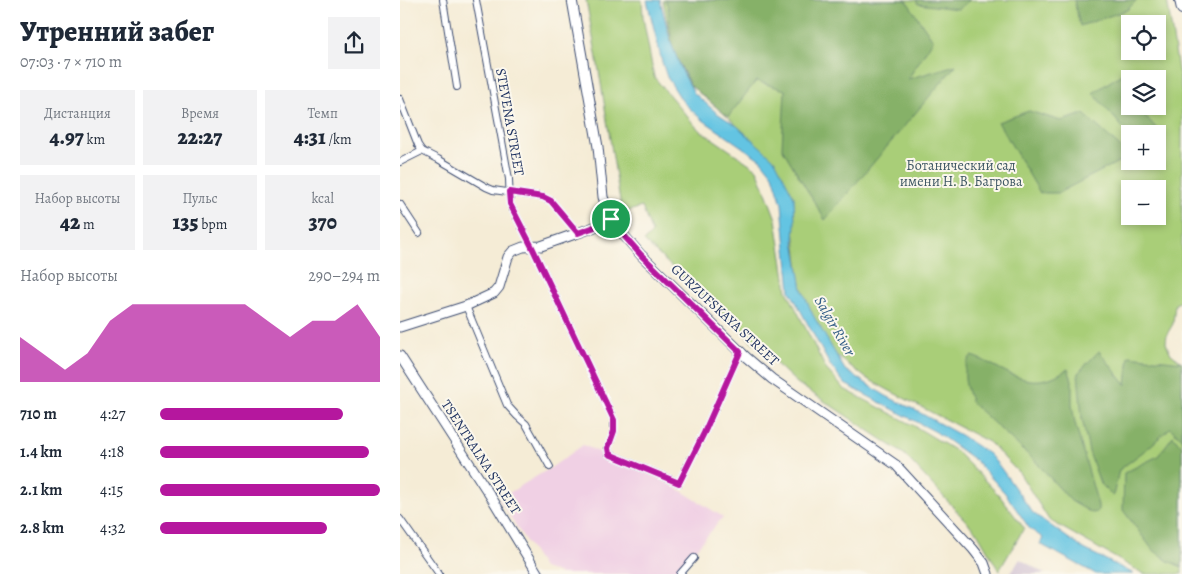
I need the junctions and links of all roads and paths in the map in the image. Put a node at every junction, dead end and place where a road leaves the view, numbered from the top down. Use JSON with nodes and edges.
{"nodes":[{"id":1,"x":443,"y":0,"type":"edge"},
{"id":2,"x":476,"y":0,"type":"edge"},
{"id":3,"x":572,"y":0,"type":"edge"},
{"id":4,"x":1180,"y":0,"type":"edge"},
{"id":5,"x":1182,"y":9,"type":"edge"},
{"id":6,"x":457,"y":87,"type":"dead end"},
{"id":7,"x":400,"y":100,"type":"edge"},
{"id":8,"x":422,"y":151,"type":"junction"},
{"id":9,"x":400,"y":162,"type":"edge"},
{"id":10,"x":509,"y":192,"type":"junction"},
{"id":11,"x":400,"y":204,"type":"edge"},
{"id":12,"x":611,"y":219,"type":"junction"},
{"id":13,"x":420,"y":233,"type":"dead end"},
{"id":14,"x":578,"y":233,"type":"junction"},
{"id":15,"x":532,"y":247,"type":"junction"},
{"id":16,"x":466,"y":306,"type":"junction"},
{"id":17,"x":400,"y":327,"type":"edge"},
{"id":18,"x":740,"y":352,"type":"junction"},
{"id":19,"x":400,"y":356,"type":"edge"},
{"id":20,"x":550,"y":466,"type":"dead end"},
{"id":21,"x":400,"y":519,"type":"edge"},
{"id":22,"x":694,"y":558,"type":"dead end"},
{"id":23,"x":439,"y":574,"type":"edge"},
{"id":24,"x":538,"y":574,"type":"edge"},
{"id":25,"x":680,"y":574,"type":"edge"},
{"id":26,"x":988,"y":574,"type":"edge"}],
"edges":[{"from":1,"to":6,"type":"street"},
{"from":2,"to":10,"type":"street","name":"STEVENA STREET"},
{"from":3,"to":12,"type":"main road","name":"GURZUFSKAYA STREET"},
{"from":4,"to":5,"type":"main road"},
{"from":7,"to":8,"type":"street"},
{"from":8,"to":9,"type":"street"},
{"from":8,"to":10,"type":"street"},
{"from":10,"to":14,"type":"street"},
{"from":10,"to":15,"type":"street","name":"STEVENA STREET"},
{"from":11,"to":13,"type":"street"},
{"from":12,"to":14,"type":"main road"},
{"from":12,"to":18,"type":"main road","name":"GURZUFSKAYA STREET"},
{"from":14,"to":15,"type":"main road"},
{"from":15,"to":16,"type":"main road"},
{"from":15,"to":18,"type":"street","name":"STEVENA STREET"},
{"from":16,"to":17,"type":"main road"},
{"from":16,"to":20,"type":"street"},
{"from":18,"to":26,"type":"main road","name":"GURZUFSKAYA STREET"},
{"from":19,"to":24,"type":"main road","name":"TSENTRALNA STREET"},
{"from":21,"to":23,"type":"street"},
{"from":22,"to":25,"type":"street"}]}
